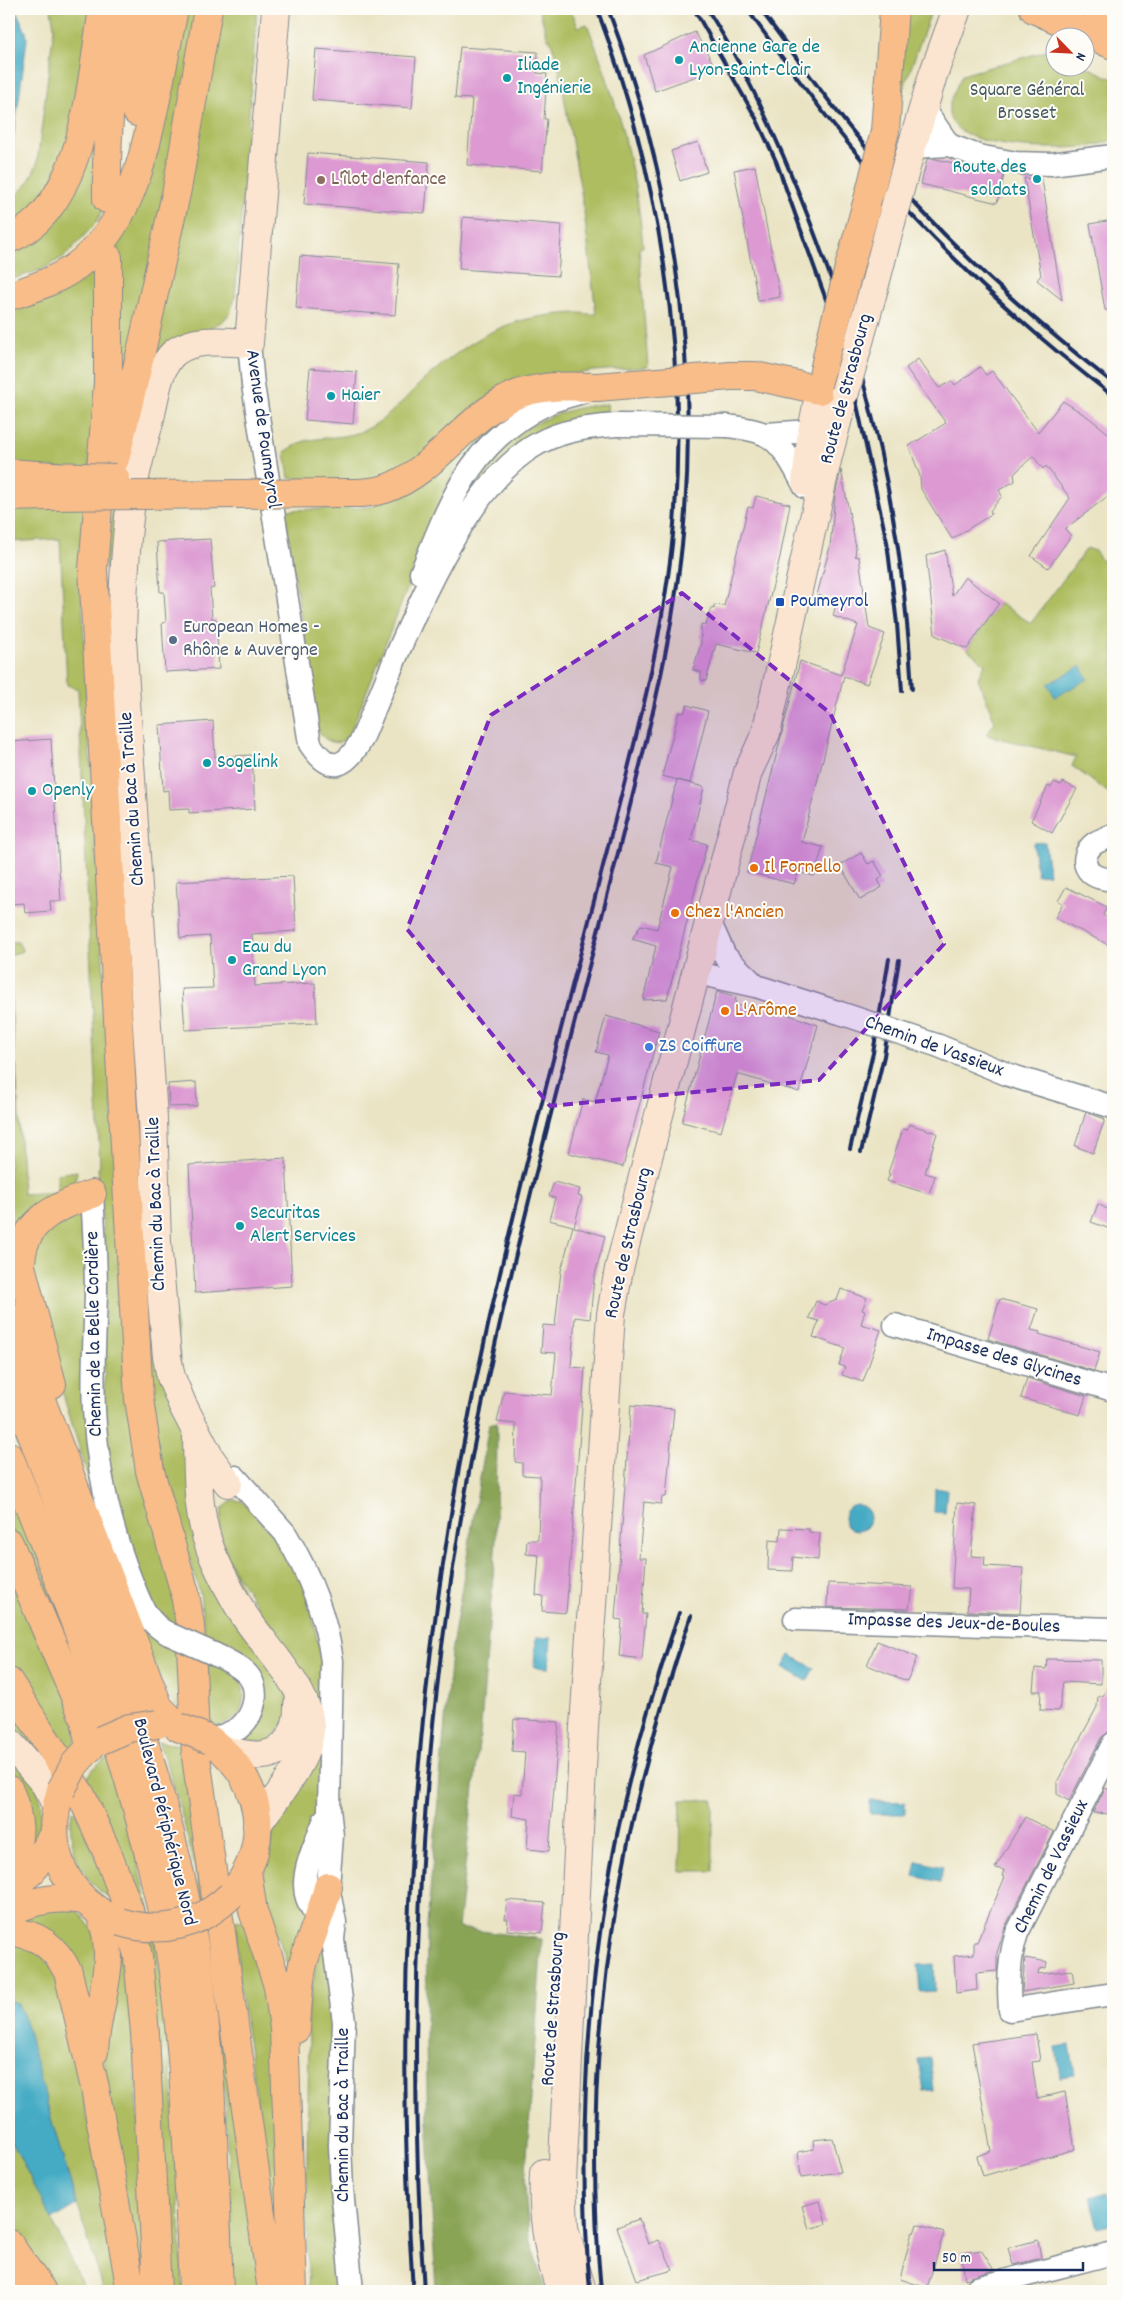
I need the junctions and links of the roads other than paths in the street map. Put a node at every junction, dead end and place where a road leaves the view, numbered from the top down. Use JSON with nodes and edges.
{"nodes":[{"id":1,"x":103,"y":9,"type":"edge"},
{"id":2,"x":123,"y":9,"type":"edge"},
{"id":3,"x":146,"y":9,"type":"edge"},
{"id":4,"x":174,"y":9,"type":"edge"},
{"id":5,"x":208,"y":9,"type":"edge"},
{"id":6,"x":276,"y":9,"type":"edge"},
{"id":7,"x":880,"y":9,"type":"edge"},
{"id":8,"x":894,"y":9,"type":"edge"},
{"id":9,"x":957,"y":9,"type":"edge"},
{"id":10,"x":1034,"y":9,"type":"edge"},
{"id":11,"x":1096,"y":9,"type":"edge"},
{"id":12,"x":1113,"y":16,"type":"edge"},
{"id":13,"x":1113,"y":45,"type":"edge"},
{"id":14,"x":892,"y":46,"type":"junction"},
{"id":15,"x":923,"y":106,"type":"junction"},
{"id":16,"x":949,"y":145,"type":"junction"},
{"id":17,"x":1113,"y":156,"type":"edge"},
{"id":18,"x":909,"y":157,"type":"junction"},
{"id":19,"x":113,"y":209,"type":"junction"},
{"id":20,"x":9,"y":239,"type":"edge"},
{"id":21,"x":108,"y":258,"type":"dead end"},
{"id":22,"x":9,"y":296,"type":"edge"},
{"id":23,"x":249,"y":343,"type":"junction"},
{"id":24,"x":597,"y":387,"type":"junction"},
{"id":25,"x":832,"y":391,"type":"junction"},
{"id":26,"x":839,"y":419,"type":"junction"},
{"id":27,"x":812,"y":432,"type":"junction"},
{"id":28,"x":765,"y":434,"type":"junction"},
{"id":29,"x":9,"y":473,"type":"edge"},
{"id":30,"x":51,"y":486,"type":"junction"},
{"id":31,"x":805,"y":487,"type":"junction"},
{"id":32,"x":9,"y":497,"type":"edge"},
{"id":33,"x":94,"y":546,"type":"junction"},
{"id":34,"x":362,"y":739,"type":"junction"},
{"id":35,"x":748,"y":772,"type":"junction"},
{"id":36,"x":1113,"y":836,"type":"edge"},
{"id":37,"x":1113,"y":880,"type":"edge"},
{"id":38,"x":710,"y":923,"type":"junction"},
{"id":39,"x":697,"y":973,"type":"junction"},
{"id":40,"x":756,"y":986,"type":"junction"},
{"id":41,"x":1113,"y":1107,"type":"edge"},
{"id":42,"x":92,"y":1194,"type":"joint"},
{"id":43,"x":9,"y":1316,"type":"edge"},
{"id":44,"x":895,"y":1325,"type":"dead end"},
{"id":45,"x":165,"y":1330,"type":"junction"},
{"id":46,"x":9,"y":1375,"type":"edge"},
{"id":47,"x":1113,"y":1390,"type":"edge"},
{"id":48,"x":9,"y":1456,"type":"edge"},
{"id":49,"x":220,"y":1473,"type":"junction"},
{"id":50,"x":83,"y":1507,"type":"junction"},
{"id":51,"x":9,"y":1543,"type":"edge"},
{"id":52,"x":795,"y":1619,"type":"dead end"},
{"id":53,"x":1113,"y":1629,"type":"edge"},
{"id":54,"x":9,"y":1682,"type":"edge"},
{"id":55,"x":295,"y":1687,"type":"junction"},
{"id":56,"x":168,"y":1726,"type":"junction"},
{"id":57,"x":584,"y":1727,"type":"junction"},
{"id":58,"x":9,"y":1742,"type":"edge"},
{"id":59,"x":1113,"y":1744,"type":"edge"},
{"id":60,"x":216,"y":1745,"type":"junction"},
{"id":61,"x":92,"y":1747,"type":"junction"},
{"id":62,"x":9,"y":1790,"type":"edge"},
{"id":63,"x":58,"y":1797,"type":"junction"},
{"id":64,"x":329,"y":1808,"type":"junction"},
{"id":65,"x":257,"y":1825,"type":"junction"},
{"id":66,"x":54,"y":1833,"type":"junction"},
{"id":67,"x":9,"y":1866,"type":"edge"},
{"id":68,"x":247,"y":1871,"type":"junction"},
{"id":69,"x":328,"y":1887,"type":"joint"},
{"id":70,"x":9,"y":1890,"type":"edge"},
{"id":71,"x":101,"y":1911,"type":"junction"},
{"id":72,"x":9,"y":1912,"type":"edge"},
{"id":73,"x":326,"y":1929,"type":"junction"},
{"id":74,"x":9,"y":1932,"type":"edge"},
{"id":75,"x":1113,"y":1994,"type":"edge"},
{"id":76,"x":94,"y":2088,"type":"junction"},
{"id":77,"x":289,"y":2201,"type":"junction"},
{"id":78,"x":9,"y":2244,"type":"edge"},
{"id":79,"x":1113,"y":2253,"type":"edge"},
{"id":80,"x":9,"y":2285,"type":"edge"},
{"id":81,"x":977,"y":2288,"type":"dead end"},
{"id":82,"x":13,"y":2291,"type":"edge"},
{"id":83,"x":42,"y":2291,"type":"edge"},
{"id":84,"x":131,"y":2291,"type":"edge"},
{"id":85,"x":157,"y":2291,"type":"edge"},
{"id":86,"x":194,"y":2291,"type":"edge"},
{"id":87,"x":219,"y":2291,"type":"edge"},
{"id":88,"x":272,"y":2291,"type":"edge"},
{"id":89,"x":293,"y":2291,"type":"edge"},
{"id":90,"x":352,"y":2291,"type":"edge"},
{"id":91,"x":561,"y":2291,"type":"edge"},
{"id":92,"x":582,"y":2291,"type":"edge"}],
"edges":[{"from":1,"to":20,"type":"main road"},
{"from":2,"to":19,"type":"main road"},
{"from":3,"to":19,"type":"main road"},
{"from":4,"to":19,"type":"main road"},
{"from":5,"to":33,"type":"main road"},
{"from":6,"to":23,"type":"main road","name":"Avenue de Poumeyrol"},
{"from":7,"to":14,"type":"main road"},
{"from":8,"to":14,"type":"main road","name":"Route de Strasbourg"},
{"from":9,"to":15,"type":"main road","name":"Route de Strasbourg"},
{"from":10,"to":13,"type":"main road"},
{"from":11,"to":12,"type":"main road"},
{"from":14,"to":25,"type":"main road","name":"Route de Strasbourg","bridge":true},
{"from":15,"to":16,"type":"street"},
{"from":15,"to":18,"type":"main road","name":"Route de Strasbourg"},
{"from":16,"to":17,"type":"street"},
{"from":16,"to":18,"type":"street"},
{"from":18,"to":25,"type":"main road","name":"Route de Strasbourg","bridge":true},
{"from":19,"to":22,"type":"main road"},
{"from":21,"to":33,"type":"main road"},
{"from":23,"to":34,"type":"street","name":"Avenue de Poumeyrol"},
{"from":23,"to":45,"type":"main road","name":"Chemin du Bac à Traille"},
{"from":24,"to":25,"type":"main road","bridge":true},
{"from":24,"to":30,"type":"main road","bridge":true},
{"from":24,"to":34,"type":"street","name":"Avenue de Poumeyrol"},
{"from":25,"to":26,"type":"main road","name":"Route de Strasbourg"},
{"from":25,"to":27,"type":"main road","name":"Route de Strasbourg"},
{"from":26,"to":27,"type":"street","name":"Avenue de Poumeyrol"},
{"from":26,"to":35,"type":"main road","name":"Route de Strasbourg"},
{"from":27,"to":28,"type":"street","name":"Avenue de Poumeyrol"},
{"from":27,"to":31,"type":"main road","name":"Route de Strasbourg"},
{"from":28,"to":31,"type":"street"},
{"from":28,"to":34,"type":"street","name":"Avenue de Poumeyrol","bridge":true},
{"from":29,"to":30,"type":"main road"},
{"from":30,"to":32,"type":"main road"},
{"from":31,"to":35,"type":"main road","name":"Route de Strasbourg"},
{"from":33,"to":88,"type":"main road"},
{"from":35,"to":38,"type":"main road","name":"Route de Strasbourg"},
{"from":36,"to":37,"type":"street"},
{"from":38,"to":39,"type":"main road","name":"Route de Strasbourg"},
{"from":38,"to":40,"type":"street","name":"Chemin de Vassieux"},
{"from":39,"to":40,"type":"street","name":"Chemin de Vassieux"},
{"from":39,"to":57,"type":"main road","name":"Route de Strasbourg"},
{"from":40,"to":41,"type":"street","name":"Chemin de Vassieux","bridge":true},
{"from":42,"to":50,"type":"main road"},
{"from":42,"to":60,"type":"street","name":"Chemin de la Belle Cordière","bridge":true},
{"from":43,"to":50,"type":"main road"},
{"from":44,"to":47,"type":"street","name":"Impasse des Glycines"},
{"from":45,"to":49,"type":"main road","name":"Chemin du Bac à Traille"},
{"from":45,"to":49,"type":"main road","name":"Chemin du Bac à Traille"},
{"from":46,"to":87,"type":"main road","name":"Boulevard Périphérique Nord"},
{"from":48,"to":86,"type":"main road","name":"Boulevard Périphérique Nord"},
{"from":49,"to":55,"type":"main road"},
{"from":49,"to":64,"type":"street","name":"Chemin du Bac à Traille"},
{"from":50,"to":56,"type":"main road"},
{"from":51,"to":61,"type":"main road"},
{"from":52,"to":53,"type":"street","name":"Impasse des Jeux-de-Boules"},
{"from":54,"to":85,"type":"main road"},
{"from":55,"to":60,"type":"main road"},
{"from":55,"to":65,"type":"main road"},
{"from":56,"to":60,"type":"main road","bridge":true},
{"from":56,"to":61,"type":"main road","bridge":true},
{"from":57,"to":91,"type":"main road","name":"Route de Strasbourg"},
{"from":57,"to":92,"type":"main road","name":"Route de Strasbourg"},
{"from":58,"to":63,"type":"main road"},
{"from":59,"to":75,"type":"street","name":"Chemin de Vassieux"},
{"from":60,"to":65,"type":"main road"},
{"from":61,"to":63,"type":"main road","bridge":true},
{"from":62,"to":67,"type":"main road"},
{"from":63,"to":66,"type":"main road"},
{"from":64,"to":69,"type":"street","name":"Chemin du Bac à Traille"},
{"from":64,"to":73,"type":"street","name":"Chemin du Bac à Traille"},
{"from":65,"to":68,"type":"main road"},
{"from":66,"to":70,"type":"main road"},
{"from":66,"to":71,"type":"main road"},
{"from":68,"to":71,"type":"main road","bridge":true},
{"from":68,"to":77,"type":"main road"},
{"from":69,"to":73,"type":"main road"},
{"from":71,"to":72,"type":"main road"},
{"from":71,"to":76,"type":"main road"},
{"from":73,"to":77,"type":"main road"},
{"from":73,"to":90,"type":"street","name":"Chemin du Bac à Traille"},
{"from":74,"to":76,"type":"main road"},
{"from":76,"to":84,"type":"main road"},
{"from":77,"to":89,"type":"main road"},
{"from":78,"to":83,"type":"main road"},
{"from":79,"to":81,"type":"street"},
{"from":80,"to":82,"type":"main road"}]}
